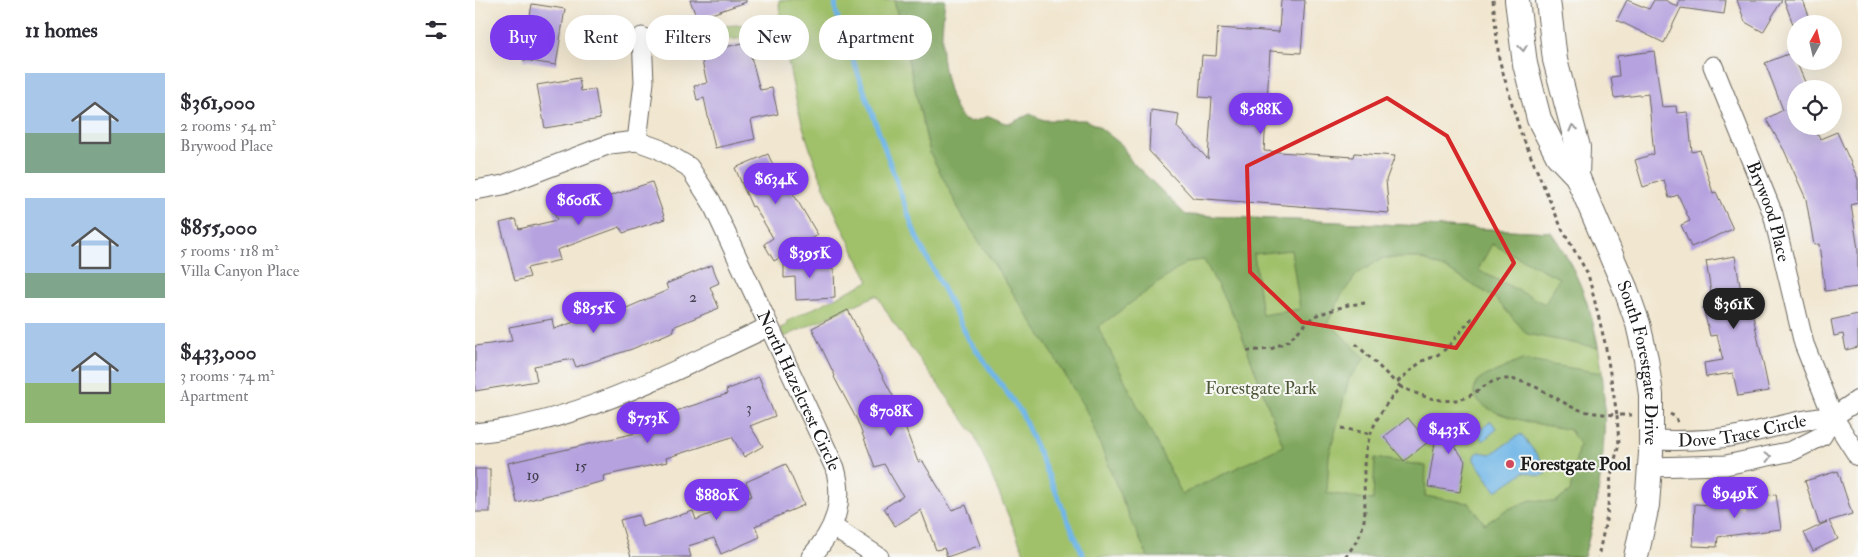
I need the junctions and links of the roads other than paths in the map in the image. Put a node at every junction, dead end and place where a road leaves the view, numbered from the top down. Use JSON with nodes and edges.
{"nodes":[{"id":1,"x":1517,"y":0,"type":"edge"},
{"id":2,"x":1548,"y":0,"type":"edge"},
{"id":3,"x":642,"y":37,"type":"dead end"},
{"id":4,"x":1713,"y":66,"type":"dead end"},
{"id":5,"x":637,"y":141,"type":"junction"},
{"id":6,"x":1577,"y":176,"type":"junction"},
{"id":7,"x":475,"y":190,"type":"edge"},
{"id":8,"x":769,"y":327,"type":"junction"},
{"id":9,"x":1858,"y":400,"type":"edge"},
{"id":10,"x":1833,"y":417,"type":"junction"},
{"id":11,"x":475,"y":433,"type":"edge"},
{"id":12,"x":1652,"y":440,"type":"junction"},
{"id":13,"x":1858,"y":456,"type":"edge"},
{"id":14,"x":1650,"y":467,"type":"junction"},
{"id":15,"x":833,"y":527,"type":"junction"},
{"id":16,"x":811,"y":557,"type":"edge"},
{"id":17,"x":879,"y":557,"type":"edge"},
{"id":18,"x":1636,"y":557,"type":"edge"}],
"edges":[{"from":1,"to":6,"type":"street","name":"South Forestgate Drive","one_way":true},
{"from":6,"to":2,"type":"street","name":"South Forestgate Drive","one_way":true},
{"from":3,"to":5,"type":"street"},
{"from":4,"to":10,"type":"street","name":"Brywood Place"},
{"from":5,"to":7,"type":"street","name":"North Hazelcrest Circle"},
{"from":5,"to":8,"type":"street","name":"North Hazelcrest Circle"},
{"from":6,"to":12,"type":"street","name":"South Forestgate Drive"},
{"from":8,"to":11,"type":"street"},
{"from":8,"to":15,"type":"street","name":"North Hazelcrest Circle"},
{"from":9,"to":10,"type":"street","name":"Dove Trace Circle"},
{"from":10,"to":12,"type":"street","name":"Dove Trace Circle"},
{"from":10,"to":13,"type":"street","name":"Brywood Place"},
{"from":14,"to":10,"type":"street","name":"Dove Trace Circle","one_way":true},
{"from":12,"to":14,"type":"street","name":"South Forestgate Drive"},
{"from":14,"to":18,"type":"street","name":"South Forestgate Drive"},
{"from":15,"to":16,"type":"street"},
{"from":15,"to":17,"type":"street"}]}
